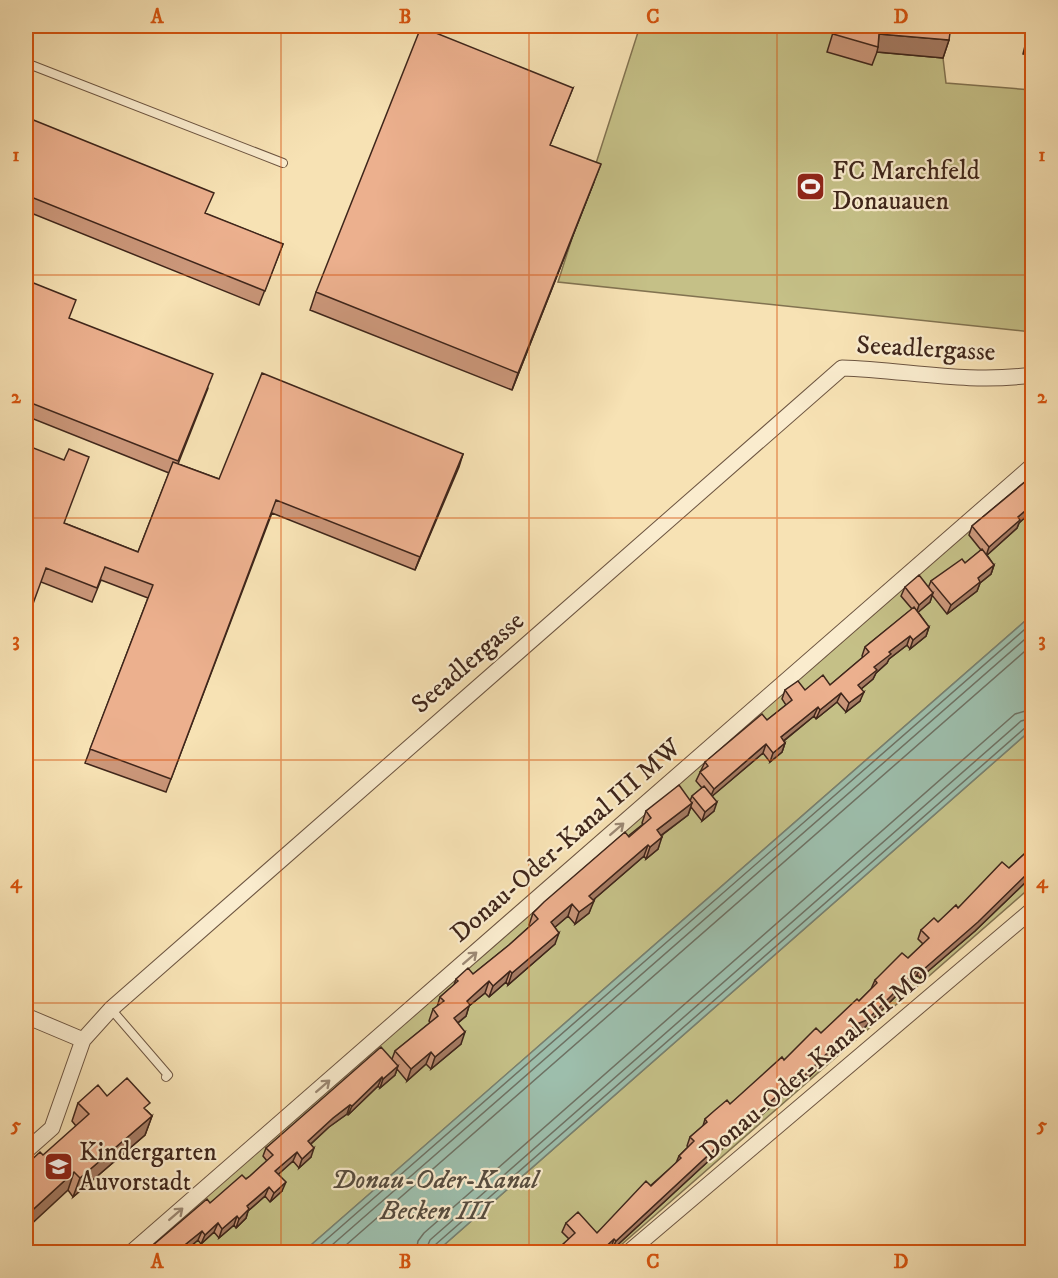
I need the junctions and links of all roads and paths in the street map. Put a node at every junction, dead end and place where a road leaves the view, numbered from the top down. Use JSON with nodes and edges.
{"nodes":[{"id":1,"x":26,"y":63,"type":"edge"},
{"id":2,"x":283,"y":163,"type":"dead end"},
{"id":3,"x":1032,"y":375,"type":"edge"},
{"id":4,"x":1032,"y":466,"type":"edge"},
{"id":5,"x":1032,"y":910,"type":"edge"},
{"id":6,"x":111,"y":1009,"type":"junction"},
{"id":7,"x":26,"y":1016,"type":"edge"},
{"id":8,"x":83,"y":1040,"type":"junction"},
{"id":9,"x":166,"y":1077,"type":"dead end"},
{"id":10,"x":26,"y":1151,"type":"edge"},
{"id":11,"x":132,"y":1252,"type":"edge"},
{"id":12,"x":629,"y":1252,"type":"edge"}],
"edges":[{"from":1,"to":2,"type":"lane"},
{"from":3,"to":6,"type":"street","name":"Seeadlergasse"},
{"from":11,"to":4,"type":"street","name":"Donau-Oder-Kanal III MW","one_way":true},
{"from":5,"to":12,"type":"street","name":"Donau-Oder-Kanal III MO"},
{"from":6,"to":8,"type":"street","name":"Seeadlergasse"},
{"from":6,"to":9,"type":"lane"},
{"from":7,"to":8,"type":"street"},
{"from":8,"to":10,"type":"street","name":"Seeadlergasse"}]}
